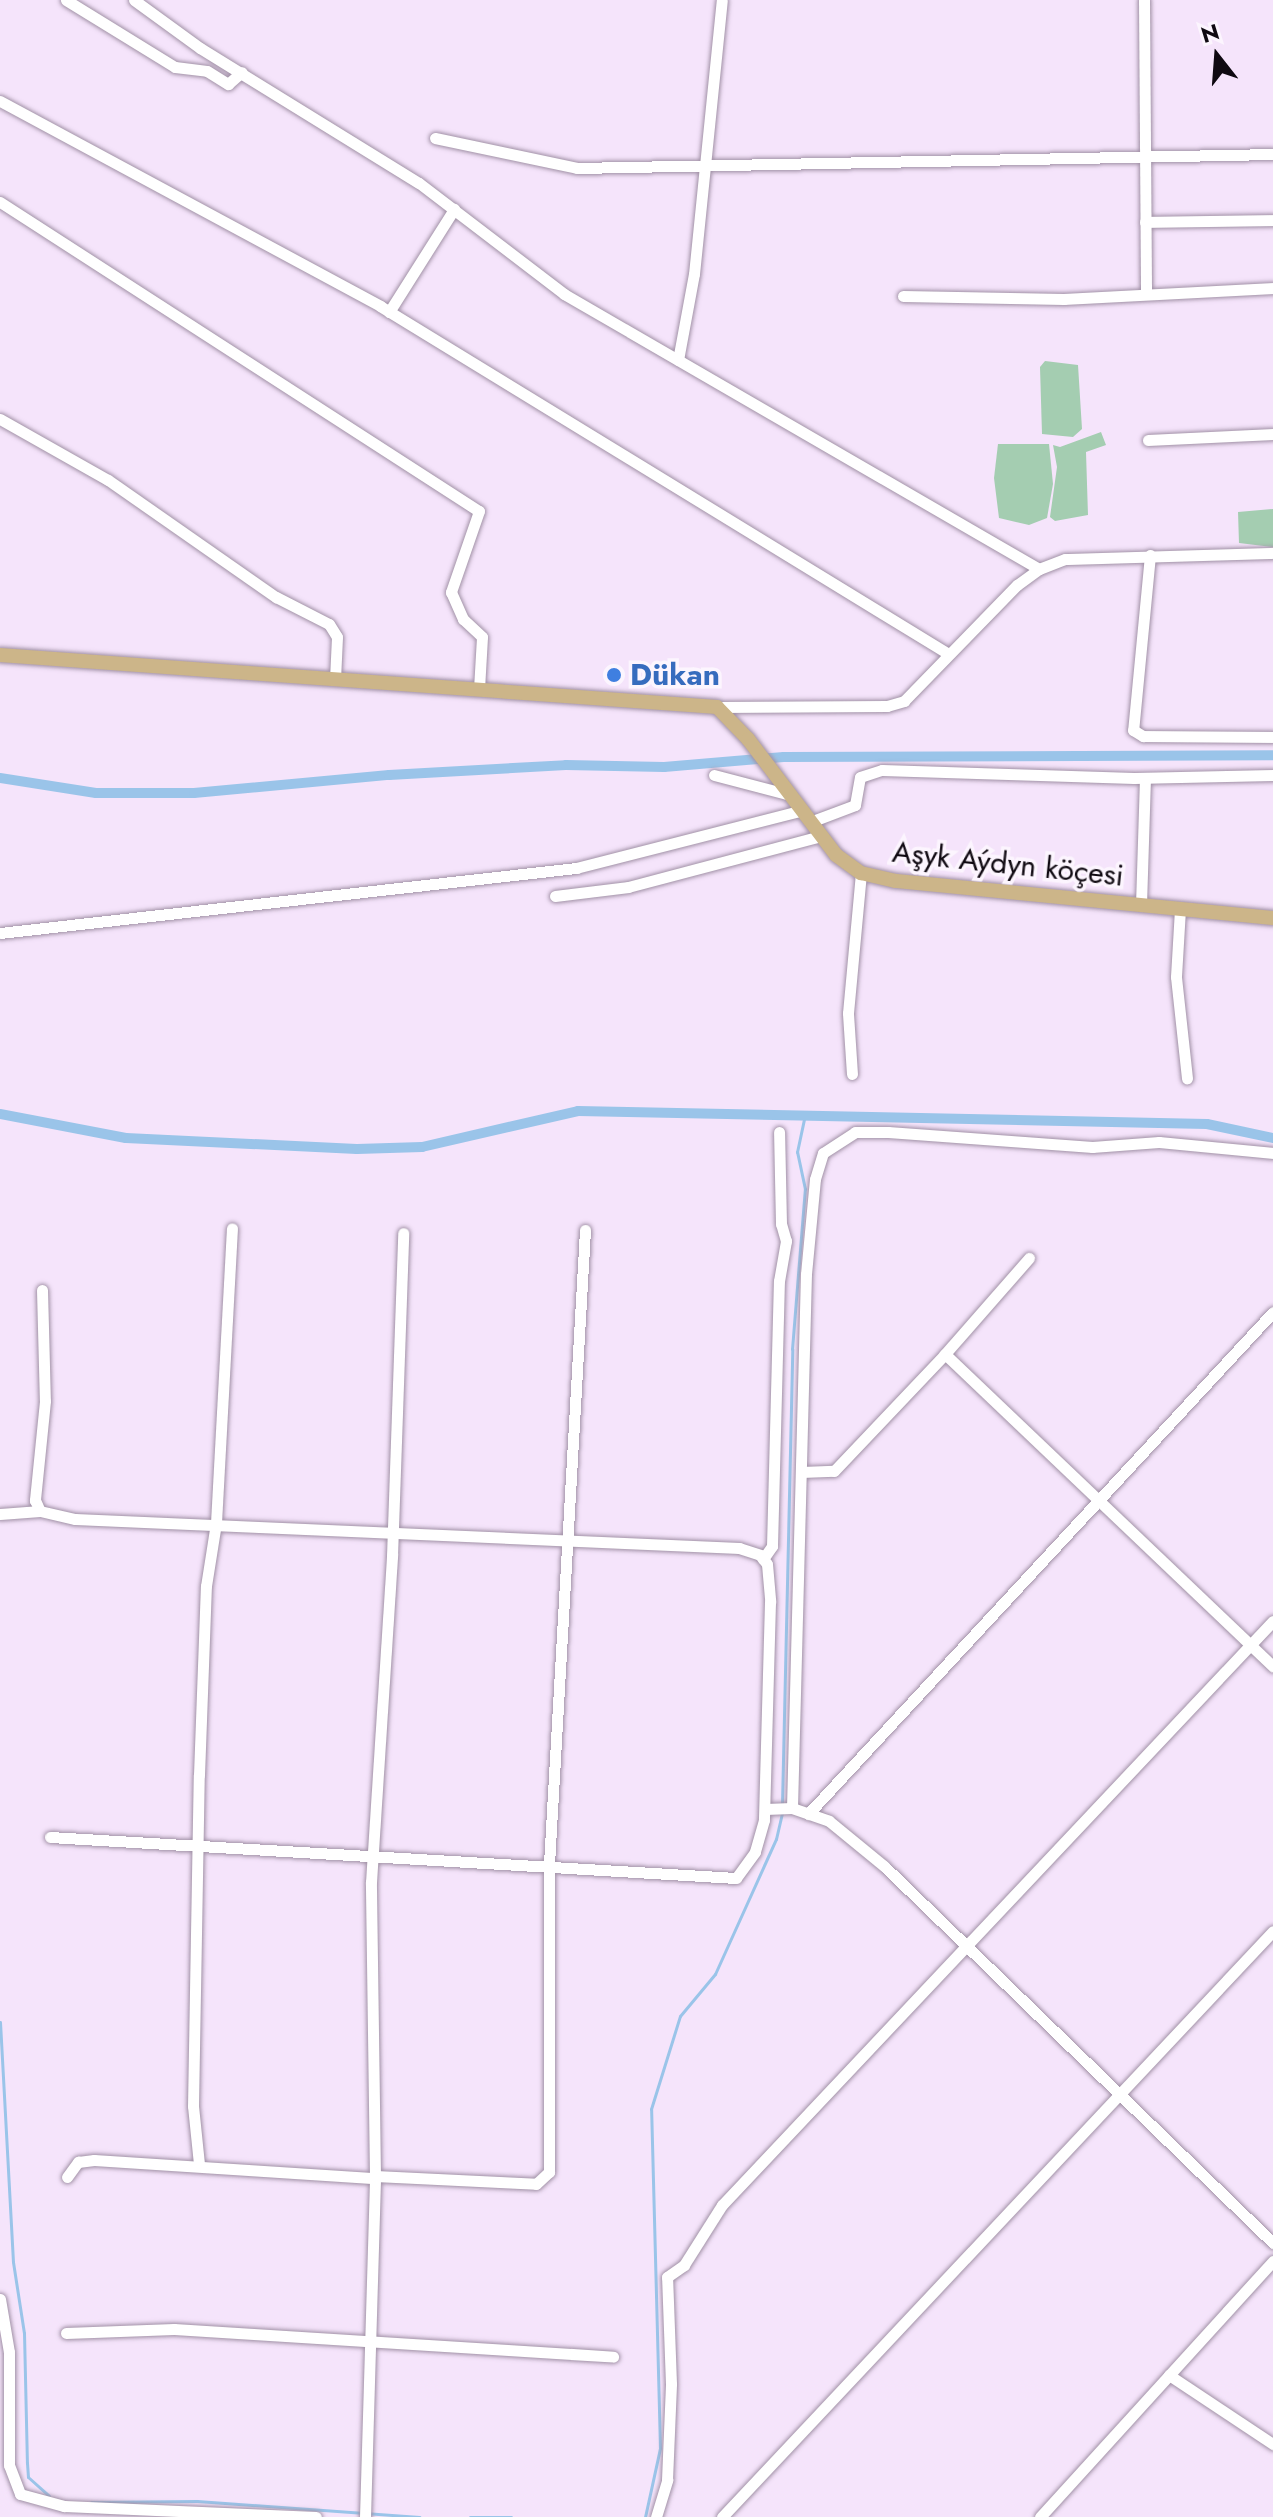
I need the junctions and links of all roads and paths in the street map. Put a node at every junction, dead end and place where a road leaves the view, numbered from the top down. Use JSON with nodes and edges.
{"nodes":[{"id":1,"x":66,"y":0,"type":"edge"},
{"id":2,"x":134,"y":0,"type":"edge"},
{"id":3,"x":722,"y":0,"type":"edge"},
{"id":4,"x":1144,"y":0,"type":"edge"},
{"id":5,"x":242,"y":72,"type":"junction"},
{"id":6,"x":0,"y":101,"type":"edge"},
{"id":7,"x":435,"y":138,"type":"dead end"},
{"id":8,"x":1273,"y":154,"type":"edge"},
{"id":9,"x":1145,"y":155,"type":"junction"},
{"id":10,"x":705,"y":167,"type":"junction"},
{"id":11,"x":0,"y":202,"type":"edge"},
{"id":12,"x":454,"y":209,"type":"junction"},
{"id":13,"x":1273,"y":220,"type":"edge"},
{"id":14,"x":1145,"y":222,"type":"junction"},
{"id":15,"x":1273,"y":288,"type":"edge"},
{"id":16,"x":1146,"y":293,"type":"junction"},
{"id":17,"x":903,"y":296,"type":"dead end"},
{"id":18,"x":389,"y":312,"type":"junction"},
{"id":19,"x":678,"y":360,"type":"junction"},
{"id":20,"x":0,"y":419,"type":"edge"},
{"id":21,"x":1273,"y":434,"type":"edge"},
{"id":22,"x":1148,"y":440,"type":"dead end"},
{"id":23,"x":1273,"y":553,"type":"edge"},
{"id":24,"x":1150,"y":555,"type":"junction"},
{"id":25,"x":1039,"y":569,"type":"junction"},
{"id":26,"x":947,"y":653,"type":"junction"},
{"id":27,"x":0,"y":655,"type":"edge"},
{"id":28,"x":335,"y":679,"type":"junction"},
{"id":29,"x":479,"y":689,"type":"junction"},
{"id":30,"x":717,"y":707,"type":"junction"},
{"id":31,"x":1273,"y":737,"type":"edge"},
{"id":32,"x":714,"y":775,"type":"dead end"},
{"id":33,"x":1273,"y":775,"type":"edge"},
{"id":34,"x":1145,"y":778,"type":"junction"},
{"id":35,"x":787,"y":790,"type":"junction"},
{"id":36,"x":805,"y":816,"type":"junction"},
{"id":37,"x":821,"y":836,"type":"junction"},
{"id":38,"x":861,"y":873,"type":"junction"},
{"id":39,"x":555,"y":896,"type":"dead end"},
{"id":40,"x":1141,"y":905,"type":"junction"},
{"id":41,"x":1180,"y":909,"type":"junction"},
{"id":42,"x":1273,"y":918,"type":"edge"},
{"id":43,"x":0,"y":933,"type":"edge"},
{"id":44,"x":852,"y":1074,"type":"dead end"},
{"id":45,"x":1187,"y":1078,"type":"dead end"},
{"id":46,"x":779,"y":1132,"type":"dead end"},
{"id":47,"x":1273,"y":1153,"type":"edge"},
{"id":48,"x":232,"y":1228,"type":"dead end"},
{"id":49,"x":585,"y":1230,"type":"dead end"},
{"id":50,"x":403,"y":1233,"type":"dead end"},
{"id":51,"x":1029,"y":1258,"type":"dead end"},
{"id":52,"x":42,"y":1290,"type":"dead end"},
{"id":53,"x":1273,"y":1312,"type":"edge"},
{"id":54,"x":945,"y":1354,"type":"junction"},
{"id":55,"x":801,"y":1472,"type":"junction"},
{"id":56,"x":1097,"y":1500,"type":"junction"},
{"id":57,"x":40,"y":1511,"type":"junction"},
{"id":58,"x":0,"y":1514,"type":"edge"},
{"id":59,"x":216,"y":1523,"type":"junction"},
{"id":60,"x":390,"y":1533,"type":"junction"},
{"id":61,"x":566,"y":1538,"type":"junction"},
{"id":62,"x":763,"y":1559,"type":"junction"},
{"id":63,"x":1273,"y":1621,"type":"edge"},
{"id":64,"x":1251,"y":1646,"type":"junction"},
{"id":65,"x":1273,"y":1666,"type":"edge"},
{"id":66,"x":791,"y":1808,"type":"junction"},
{"id":67,"x":768,"y":1809,"type":"junction"},
{"id":68,"x":808,"y":1814,"type":"junction"},
{"id":69,"x":50,"y":1837,"type":"dead end"},
{"id":70,"x":199,"y":1843,"type":"junction"},
{"id":71,"x":371,"y":1853,"type":"junction"},
{"id":72,"x":549,"y":1864,"type":"junction"},
{"id":73,"x":1273,"y":1931,"type":"edge"},
{"id":74,"x":965,"y":1945,"type":"junction"},
{"id":75,"x":1120,"y":2095,"type":"junction"},
{"id":76,"x":199,"y":2164,"type":"junction"},
{"id":77,"x":67,"y":2177,"type":"dead end"},
{"id":78,"x":375,"y":2177,"type":"junction"},
{"id":79,"x":1273,"y":2243,"type":"edge"},
{"id":80,"x":1273,"y":2261,"type":"edge"},
{"id":81,"x":0,"y":2299,"type":"edge"},
{"id":82,"x":66,"y":2333,"type":"dead end"},
{"id":83,"x":369,"y":2342,"type":"junction"},
{"id":84,"x":613,"y":2357,"type":"dead end"},
{"id":85,"x":1169,"y":2375,"type":"junction"},
{"id":86,"x":1273,"y":2444,"type":"edge"},
{"id":87,"x":365,"y":2511,"type":"edge"},
{"id":88,"x":316,"y":2517,"type":"edge"},
{"id":89,"x":656,"y":2517,"type":"edge"},
{"id":90,"x":722,"y":2517,"type":"edge"},
{"id":91,"x":1040,"y":2517,"type":"edge"}],
"edges":[{"from":1,"to":5,"type":"street"},
{"from":2,"to":5,"type":"street"},
{"from":3,"to":10,"type":"street"},
{"from":4,"to":9,"type":"street"},
{"from":5,"to":12,"type":"street"},
{"from":6,"to":18,"type":"street"},
{"from":7,"to":10,"type":"street"},
{"from":8,"to":9,"type":"street"},
{"from":9,"to":10,"type":"street"},
{"from":9,"to":14,"type":"street"},
{"from":10,"to":19,"type":"street"},
{"from":11,"to":29,"type":"street"},
{"from":12,"to":18,"type":"street"},
{"from":12,"to":19,"type":"street"},
{"from":13,"to":14,"type":"street"},
{"from":14,"to":16,"type":"street"},
{"from":15,"to":16,"type":"street"},
{"from":16,"to":17,"type":"street"},
{"from":18,"to":26,"type":"street"},
{"from":19,"to":25,"type":"street"},
{"from":20,"to":28,"type":"street"},
{"from":21,"to":22,"type":"street"},
{"from":23,"to":24,"type":"street"},
{"from":24,"to":25,"type":"street"},
{"from":24,"to":31,"type":"street"},
{"from":25,"to":26,"type":"street"},
{"from":26,"to":30,"type":"street"},
{"from":27,"to":28,"type":"main road"},
{"from":28,"to":29,"type":"main road"},
{"from":29,"to":30,"type":"main road"},
{"from":30,"to":35,"type":"main road","name":"Aşyk Aýdyn köçesi"},
{"from":32,"to":35,"type":"street"},
{"from":33,"to":34,"type":"street"},
{"from":34,"to":36,"type":"street"},
{"from":34,"to":40,"type":"street"},
{"from":35,"to":36,"type":"main road","name":"Aşyk Aýdyn köçesi"},
{"from":36,"to":37,"type":"main road","name":"Aşyk Aýdyn köçesi"},
{"from":36,"to":43,"type":"street"},
{"from":37,"to":38,"type":"main road","name":"Aşyk Aýdyn köçesi"},
{"from":37,"to":39,"type":"street"},
{"from":38,"to":40,"type":"main road","name":"Aşyk Aýdyn köçesi"},
{"from":38,"to":44,"type":"street"},
{"from":40,"to":41,"type":"main road","name":"Aşyk Aýdyn köçesi"},
{"from":41,"to":42,"type":"main road","name":"Aşyk Aýdyn köçesi"},
{"from":41,"to":45,"type":"street"},
{"from":46,"to":62,"type":"street"},
{"from":47,"to":55,"type":"street"},
{"from":48,"to":59,"type":"street"},
{"from":49,"to":61,"type":"street"},
{"from":50,"to":60,"type":"street"},
{"from":51,"to":54,"type":"street"},
{"from":52,"to":57,"type":"street"},
{"from":53,"to":56,"type":"street"},
{"from":54,"to":55,"type":"street"},
{"from":54,"to":56,"type":"street"},
{"from":55,"to":66,"type":"street"},
{"from":56,"to":64,"type":"street"},
{"from":56,"to":68,"type":"street"},
{"from":57,"to":58,"type":"street"},
{"from":57,"to":59,"type":"street"},
{"from":59,"to":60,"type":"street"},
{"from":59,"to":70,"type":"street"},
{"from":60,"to":61,"type":"street"},
{"from":60,"to":71,"type":"street"},
{"from":61,"to":62,"type":"street"},
{"from":61,"to":72,"type":"street"},
{"from":62,"to":67,"type":"street"},
{"from":63,"to":64,"type":"street"},
{"from":64,"to":65,"type":"street"},
{"from":64,"to":74,"type":"street"},
{"from":66,"to":67,"type":"street"},
{"from":66,"to":68,"type":"street"},
{"from":67,"to":72,"type":"street"},
{"from":68,"to":74,"type":"street"},
{"from":69,"to":70,"type":"street"},
{"from":70,"to":71,"type":"street"},
{"from":70,"to":76,"type":"street"},
{"from":71,"to":72,"type":"street"},
{"from":71,"to":78,"type":"street"},
{"from":72,"to":78,"type":"street"},
{"from":73,"to":75,"type":"street"},
{"from":74,"to":75,"type":"street"},
{"from":74,"to":89,"type":"street"},
{"from":75,"to":79,"type":"street"},
{"from":75,"to":90,"type":"street"},
{"from":76,"to":77,"type":"street"},
{"from":76,"to":78,"type":"street"},
{"from":78,"to":83,"type":"street"},
{"from":80,"to":85,"type":"street"},
{"from":81,"to":88,"type":"street"},
{"from":82,"to":83,"type":"street"},
{"from":83,"to":84,"type":"street"},
{"from":83,"to":87,"type":"street"},
{"from":85,"to":86,"type":"street"},
{"from":85,"to":91,"type":"street"}]}
